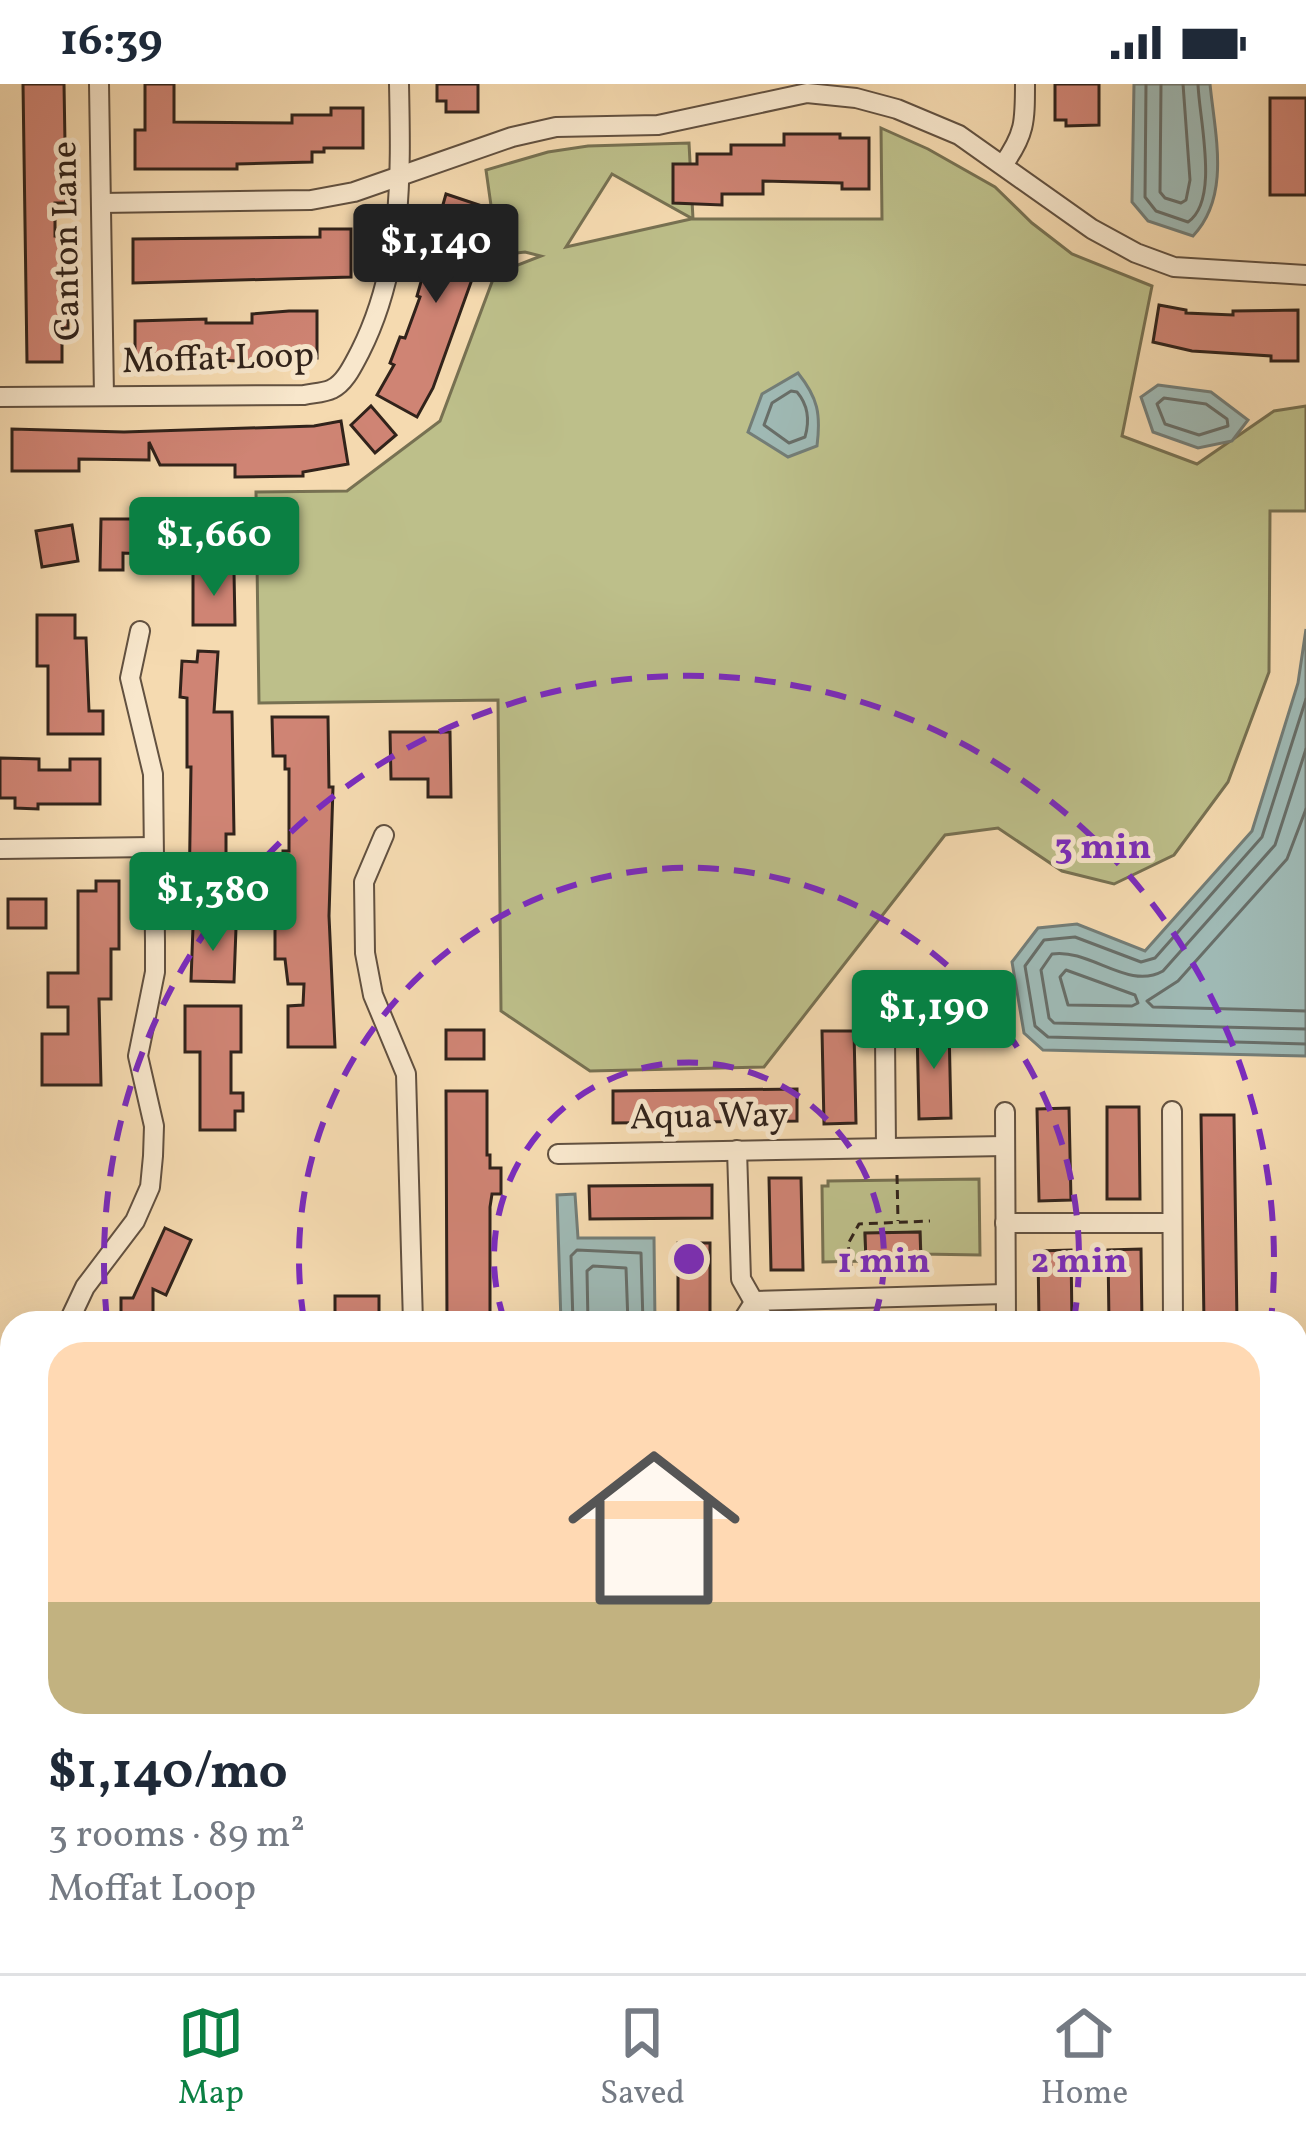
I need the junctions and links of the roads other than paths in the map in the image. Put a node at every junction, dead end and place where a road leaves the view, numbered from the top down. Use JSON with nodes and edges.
{"nodes":[{"id":1,"x":99,"y":84,"type":"edge"},
{"id":2,"x":399,"y":84,"type":"edge"},
{"id":3,"x":1025,"y":84,"type":"edge"},
{"id":4,"x":1003,"y":165,"type":"junction"},
{"id":5,"x":401,"y":175,"type":"junction"},
{"id":6,"x":101,"y":203,"type":"junction"},
{"id":7,"x":1306,"y":275,"type":"edge"},
{"id":8,"x":0,"y":397,"type":"edge"},
{"id":9,"x":104,"y":397,"type":"junction"},
{"id":10,"x":140,"y":631,"type":"dead end"},
{"id":11,"x":384,"y":836,"type":"dead end"},
{"id":12,"x":153,"y":847,"type":"junction"},
{"id":13,"x":0,"y":849,"type":"edge"},
{"id":14,"x":885,"y":1036,"type":"dead end"},
{"id":15,"x":1172,"y":1111,"type":"dead end"},
{"id":16,"x":1004,"y":1112,"type":"dead end"},
{"id":17,"x":1005,"y":1146,"type":"junction"},
{"id":18,"x":886,"y":1148,"type":"junction"},
{"id":19,"x":737,"y":1150,"type":"junction"},
{"id":20,"x":558,"y":1154,"type":"dead end"},
{"id":21,"x":1172,"y":1222,"type":"junction"},
{"id":22,"x":1005,"y":1223,"type":"junction"},
{"id":23,"x":1006,"y":1294,"type":"junction"},
{"id":24,"x":755,"y":1301,"type":"junction"},
{"id":25,"x":74,"y":1311,"type":"edge"},
{"id":26,"x":413,"y":1311,"type":"edge"},
{"id":27,"x":749,"y":1311,"type":"edge"},
{"id":28,"x":760,"y":1311,"type":"edge"},
{"id":29,"x":1006,"y":1311,"type":"edge"},
{"id":30,"x":1173,"y":1311,"type":"edge"}],
"edges":[{"from":1,"to":6,"type":"street","name":"Canton Lane"},
{"from":2,"to":5,"type":"street","name":"Moffat Loop"},
{"from":3,"to":4,"type":"street"},
{"from":4,"to":5,"type":"street"},
{"from":4,"to":7,"type":"street"},
{"from":5,"to":6,"type":"street"},
{"from":5,"to":9,"type":"street","name":"Moffat Loop"},
{"from":6,"to":9,"type":"street","name":"Canton Lane"},
{"from":8,"to":9,"type":"street","name":"Moffat Loop"},
{"from":10,"to":12,"type":"street"},
{"from":11,"to":26,"type":"street"},
{"from":12,"to":13,"type":"street"},
{"from":12,"to":25,"type":"street"},
{"from":14,"to":18,"type":"street"},
{"from":15,"to":21,"type":"street"},
{"from":16,"to":17,"type":"street"},
{"from":17,"to":18,"type":"street","name":"Aqua Way"},
{"from":17,"to":22,"type":"street"},
{"from":18,"to":19,"type":"street","name":"Aqua Way"},
{"from":19,"to":20,"type":"street","name":"Aqua Way"},
{"from":19,"to":24,"type":"street"},
{"from":21,"to":22,"type":"street"},
{"from":21,"to":30,"type":"street"},
{"from":22,"to":23,"type":"street"},
{"from":23,"to":24,"type":"street"},
{"from":23,"to":29,"type":"street"},
{"from":24,"to":27,"type":"street"},
{"from":24,"to":28,"type":"street"}]}
